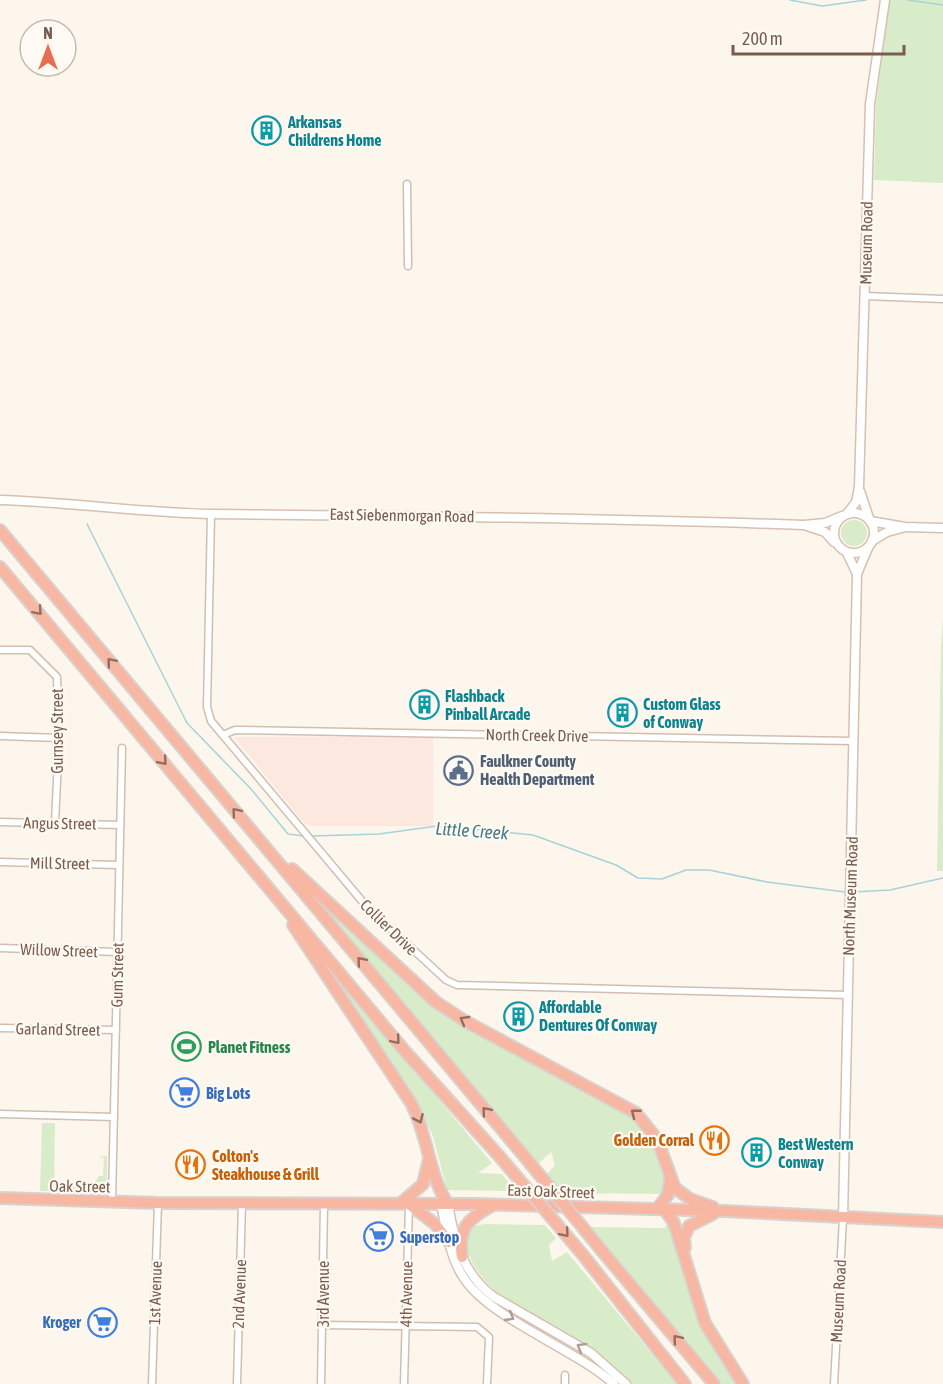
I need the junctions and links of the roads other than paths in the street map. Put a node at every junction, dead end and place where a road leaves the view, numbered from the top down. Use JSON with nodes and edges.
{"nodes":[{"id":1,"x":885,"y":0,"type":"edge"},
{"id":2,"x":407,"y":184,"type":"dead end"},
{"id":3,"x":408,"y":266,"type":"dead end"},
{"id":4,"x":865,"y":296,"type":"junction"},
{"id":5,"x":943,"y":299,"type":"edge"},
{"id":6,"x":859,"y":487,"type":"junction"},
{"id":7,"x":0,"y":500,"type":"edge"},
{"id":8,"x":211,"y":514,"type":"junction"},
{"id":9,"x":844,"y":515,"type":"junction"},
{"id":10,"x":870,"y":520,"type":"junction"},
{"id":11,"x":804,"y":525,"type":"junction"},
{"id":12,"x":905,"y":527,"type":"junction"},
{"id":13,"x":943,"y":528,"type":"edge"},
{"id":14,"x":0,"y":530,"type":"edge"},
{"id":15,"x":836,"y":544,"type":"junction"},
{"id":16,"x":870,"y":545,"type":"junction"},
{"id":17,"x":847,"y":553,"type":"junction"},
{"id":18,"x":0,"y":567,"type":"edge"},
{"id":19,"x":857,"y":574,"type":"junction"},
{"id":20,"x":0,"y":650,"type":"edge"},
{"id":21,"x":223,"y":735,"type":"junction"},
{"id":22,"x":0,"y":736,"type":"edge"},
{"id":23,"x":59,"y":738,"type":"junction"},
{"id":24,"x":853,"y":741,"type":"junction"},
{"id":25,"x":122,"y":748,"type":"dead end"},
{"id":26,"x":0,"y":822,"type":"edge"},
{"id":27,"x":55,"y":823,"type":"junction"},
{"id":28,"x":120,"y":825,"type":"junction"},
{"id":29,"x":257,"y":836,"type":"junction"},
{"id":30,"x":0,"y":862,"type":"edge"},
{"id":31,"x":119,"y":865,"type":"junction"},
{"id":32,"x":261,"y":877,"type":"junction"},
{"id":33,"x":0,"y":948,"type":"edge"},
{"id":34,"x":117,"y":952,"type":"junction"},
{"id":35,"x":848,"y":995,"type":"junction"},
{"id":36,"x":0,"y":1028,"type":"edge"},
{"id":37,"x":116,"y":1030,"type":"junction"},
{"id":38,"x":0,"y":1114,"type":"edge"},
{"id":39,"x":114,"y":1118,"type":"junction"},
{"id":40,"x":430,"y":1152,"type":"junction"},
{"id":41,"x":670,"y":1179,"type":"junction"},
{"id":42,"x":0,"y":1198,"type":"edge"},
{"id":43,"x":112,"y":1201,"type":"junction"},
{"id":44,"x":158,"y":1203,"type":"junction"},
{"id":45,"x":242,"y":1203,"type":"junction"},
{"id":46,"x":324,"y":1204,"type":"junction"},
{"id":47,"x":404,"y":1204,"type":"junction"},
{"id":48,"x":445,"y":1204,"type":"junction"},
{"id":49,"x":494,"y":1205,"type":"junction"},
{"id":50,"x":661,"y":1209,"type":"junction"},
{"id":51,"x":725,"y":1211,"type":"junction"},
{"id":52,"x":843,"y":1218,"type":"junction"},
{"id":53,"x":943,"y":1222,"type":"edge"},
{"id":54,"x":449,"y":1242,"type":"junction"},
{"id":55,"x":462,"y":1257,"type":"junction"},
{"id":56,"x":690,"y":1275,"type":"junction"},
{"id":57,"x":323,"y":1325,"type":"junction"},
{"id":58,"x":406,"y":1325,"type":"junction"},
{"id":59,"x":565,"y":1375,"type":"dead end"},
{"id":60,"x":153,"y":1384,"type":"edge"},
{"id":61,"x":237,"y":1384,"type":"edge"},
{"id":62,"x":321,"y":1384,"type":"edge"},
{"id":63,"x":404,"y":1384,"type":"edge"},
{"id":64,"x":487,"y":1384,"type":"edge"},
{"id":65,"x":565,"y":1384,"type":"edge"},
{"id":66,"x":614,"y":1384,"type":"edge"},
{"id":67,"x":626,"y":1384,"type":"edge"},
{"id":68,"x":685,"y":1384,"type":"edge"},
{"id":69,"x":714,"y":1384,"type":"edge"},
{"id":70,"x":742,"y":1384,"type":"edge"},
{"id":71,"x":834,"y":1384,"type":"edge"}],
"edges":[{"from":1,"to":4,"type":"street","name":"Museum Road"},
{"from":2,"to":3,"type":"street"},
{"from":4,"to":5,"type":"street"},
{"from":4,"to":6,"type":"street","name":"Museum Road"},
{"from":6,"to":9,"type":"street","name":"Museum Road"},
{"from":6,"to":10,"type":"street","name":"Museum Road"},
{"from":7,"to":8,"type":"street","name":"East Siebenmorgan Road"},
{"from":8,"to":11,"type":"street","name":"East Siebenmorgan Road"},
{"from":8,"to":21,"type":"street","name":"Collier Drive"},
{"from":9,"to":10,"type":"street"},
{"from":9,"to":11,"type":"street","name":"East Siebenmorgan Road"},
{"from":9,"to":15,"type":"street"},
{"from":10,"to":12,"type":"street"},
{"from":10,"to":16,"type":"street"},
{"from":11,"to":15,"type":"street","name":"East Siebenmorgan Road"},
{"from":12,"to":13,"type":"street"},
{"from":12,"to":16,"type":"street"},
{"from":29,"to":14,"type":"highway","one_way":true},
{"from":15,"to":17,"type":"street"},
{"from":16,"to":17,"type":"street"},
{"from":16,"to":19,"type":"street","name":"North Museum Road"},
{"from":17,"to":19,"type":"street","name":"North Museum Road"},
{"from":18,"to":32,"type":"highway","one_way":true},
{"from":19,"to":24,"type":"street","name":"North Museum Road"},
{"from":20,"to":23,"type":"street","name":"Gurnsey Street"},
{"from":21,"to":24,"type":"street","name":"North Creek Drive"},
{"from":21,"to":35,"type":"street","name":"Collier Drive"},
{"from":22,"to":23,"type":"street"},
{"from":23,"to":27,"type":"street","name":"Gurnsey Street"},
{"from":24,"to":35,"type":"street","name":"North Museum Road"},
{"from":25,"to":28,"type":"street","name":"Gum Street"},
{"from":26,"to":27,"type":"street","name":"Angus Street"},
{"from":27,"to":28,"type":"street","name":"Angus Street"},
{"from":28,"to":31,"type":"street","name":"Gum Street"},
{"from":41,"to":29,"type":"highway","one_way":true},
{"from":69,"to":29,"type":"highway","one_way":true,"bridge":true},
{"from":30,"to":31,"type":"street","name":"Mill Street"},
{"from":31,"to":34,"type":"street","name":"Gum Street"},
{"from":32,"to":40,"type":"highway","one_way":true},
{"from":32,"to":68,"type":"highway","one_way":true,"bridge":true},
{"from":33,"to":34,"type":"street","name":"Willow Street"},
{"from":34,"to":37,"type":"street","name":"Gum Street"},
{"from":35,"to":52,"type":"street","name":"North Museum Road"},
{"from":36,"to":37,"type":"street","name":"Garland Street"},
{"from":37,"to":39,"type":"street","name":"Gum Street"},
{"from":38,"to":39,"type":"street"},
{"from":39,"to":43,"type":"street","name":"Gum Street"},
{"from":40,"to":47,"type":"highway"},
{"from":40,"to":48,"type":"highway"},
{"from":41,"to":50,"type":"highway"},
{"from":41,"to":51,"type":"highway"},
{"from":42,"to":43,"type":"highway","name":"Oak Street"},
{"from":43,"to":44,"type":"highway","name":"Oak Street"},
{"from":44,"to":45,"type":"highway","name":"East Oak Street"},
{"from":44,"to":60,"type":"street","name":"1st Avenue"},
{"from":45,"to":46,"type":"highway","name":"East Oak Street"},
{"from":45,"to":61,"type":"street","name":"2nd Avenue"},
{"from":46,"to":47,"type":"highway","name":"East Oak Street"},
{"from":46,"to":57,"type":"street","name":"3rd Avenue"},
{"from":47,"to":48,"type":"highway","name":"East Oak Street"},
{"from":47,"to":54,"type":"highway"},
{"from":47,"to":58,"type":"street","name":"4th Avenue"},
{"from":48,"to":49,"type":"highway","name":"East Oak Street"},
{"from":48,"to":54,"type":"street"},
{"from":48,"to":55,"type":"street"},
{"from":49,"to":50,"type":"highway","name":"East Oak Street"},
{"from":49,"to":55,"type":"highway"},
{"from":50,"to":51,"type":"highway","name":"East Oak Street"},
{"from":50,"to":56,"type":"highway"},
{"from":51,"to":52,"type":"highway","name":"East Oak Street"},
{"from":51,"to":56,"type":"highway"},
{"from":52,"to":53,"type":"highway","name":"East Oak Street"},
{"from":52,"to":71,"type":"street","name":"Museum Road"},
{"from":54,"to":66,"type":"street","one_way":true},
{"from":67,"to":55,"type":"street","one_way":true},
{"from":56,"to":70,"type":"highway"},
{"from":57,"to":58,"type":"street"},
{"from":57,"to":62,"type":"street","name":"3rd Avenue"},
{"from":58,"to":63,"type":"street","name":"4th Avenue"},
{"from":58,"to":64,"type":"street"},
{"from":59,"to":65,"type":"street"}]}
